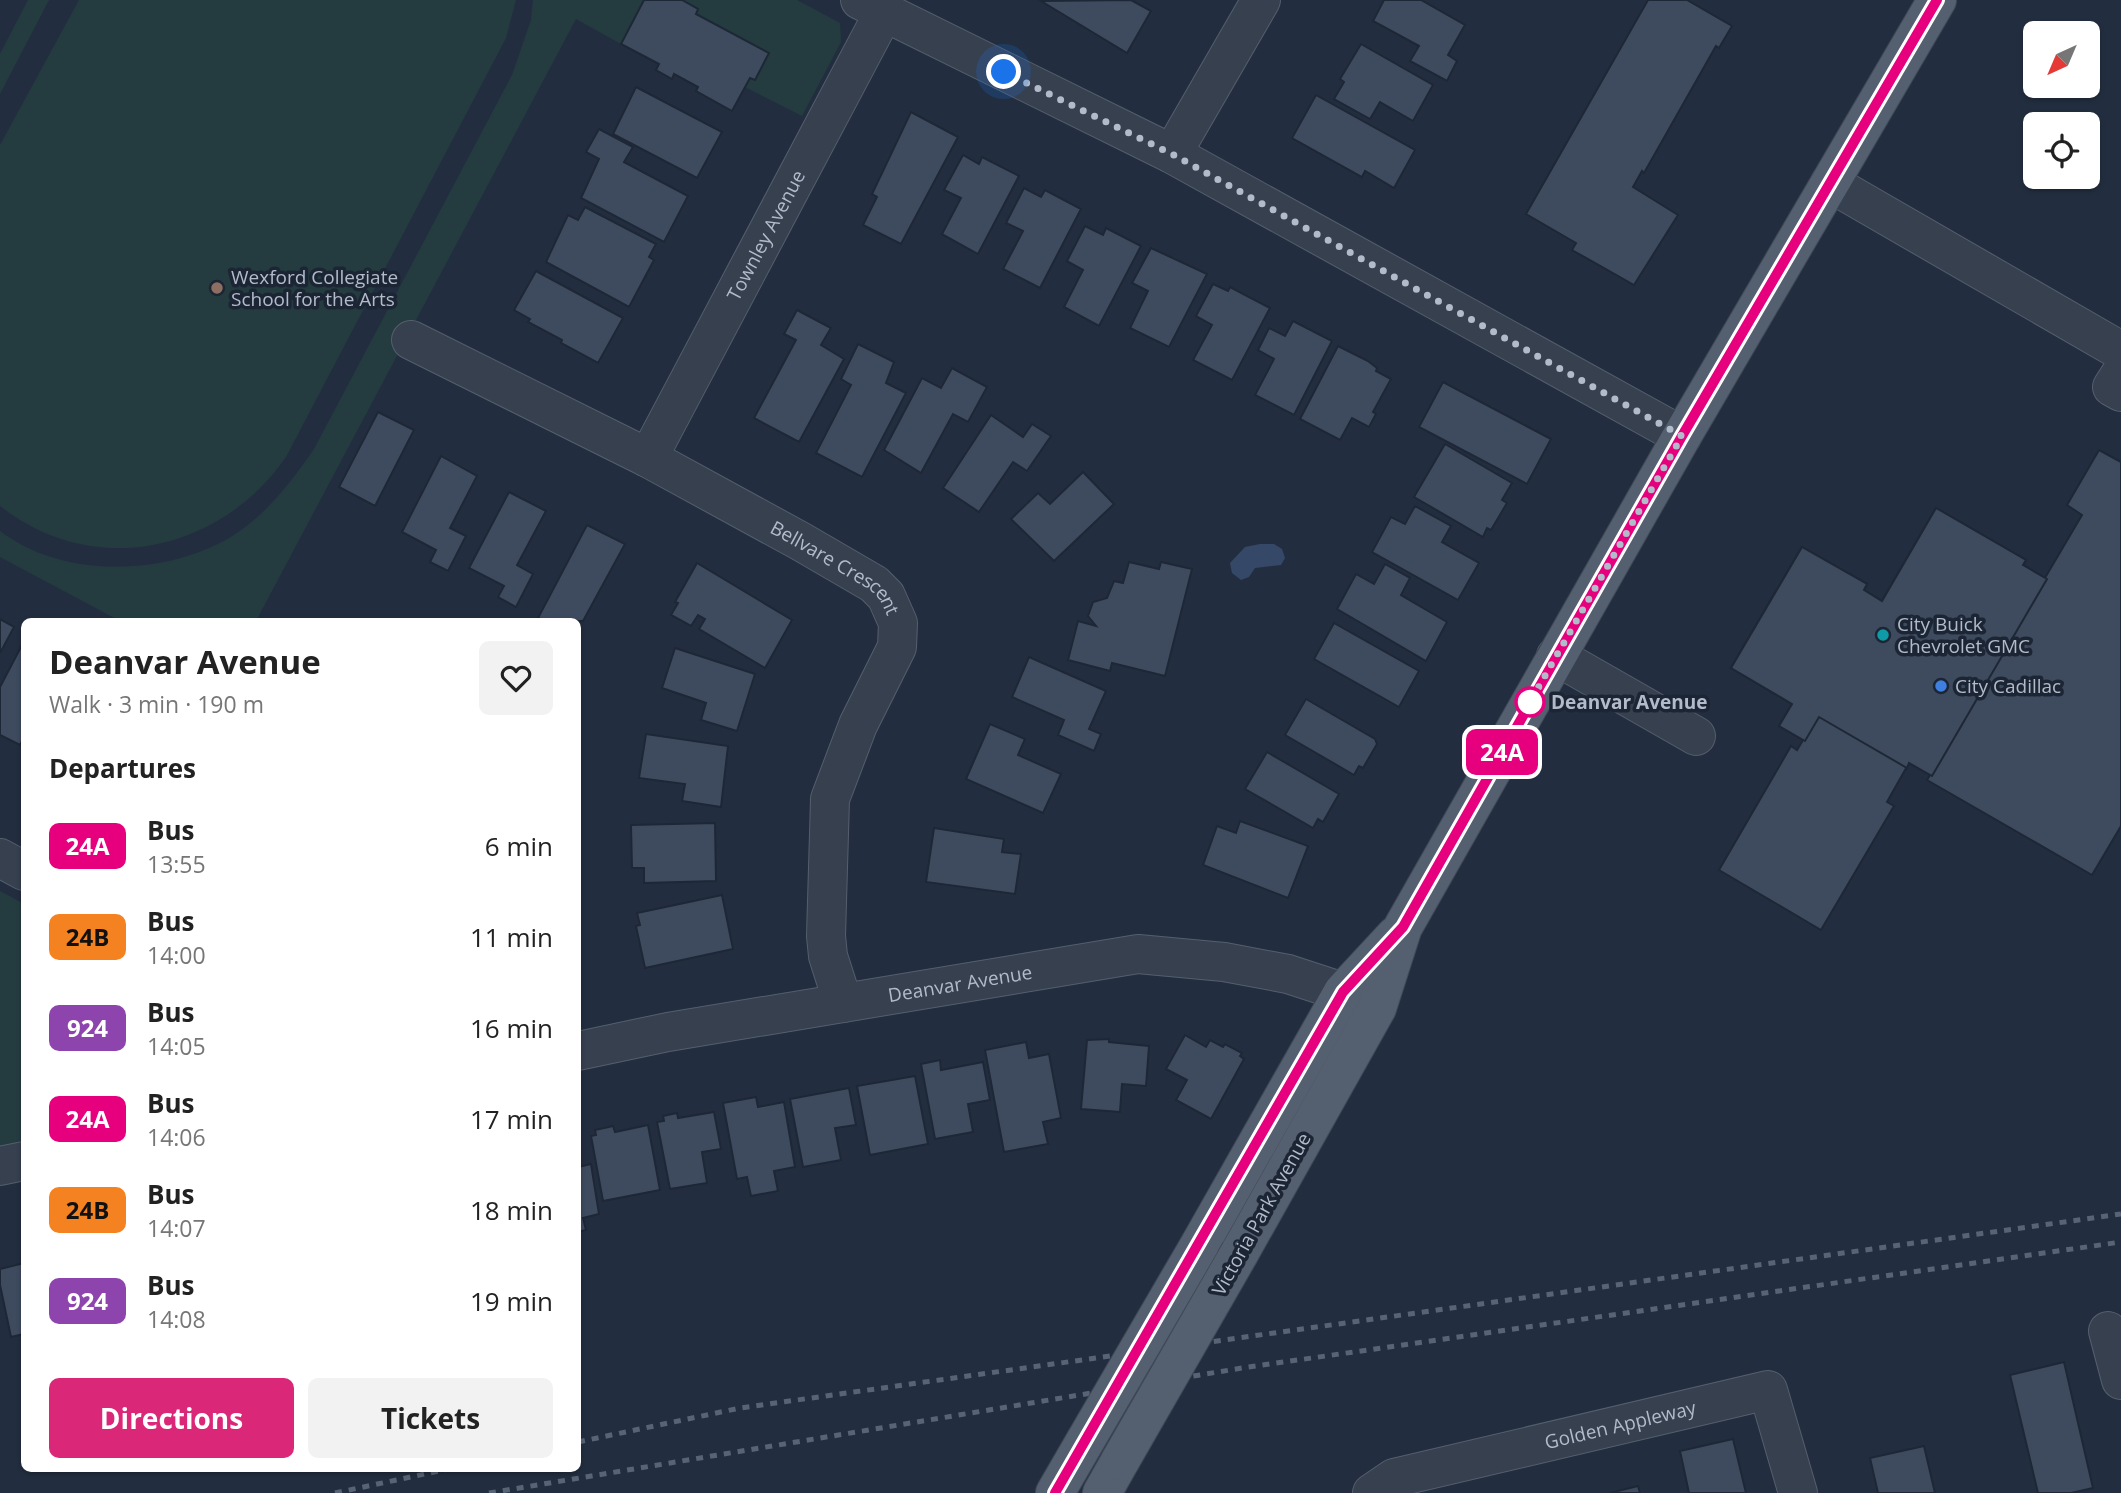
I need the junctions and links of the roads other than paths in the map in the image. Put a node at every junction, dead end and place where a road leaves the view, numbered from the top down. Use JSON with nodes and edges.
{"nodes":[{"id":1,"x":1261,"y":0,"type":"edge"},
{"id":2,"x":1937,"y":0,"type":"edge"},
{"id":3,"x":872,"y":6,"type":"edge"},
{"id":4,"x":1172,"y":154,"type":"junction"},
{"id":5,"x":1830,"y":183,"type":"junction"},
{"id":6,"x":411,"y":340,"type":"dead end"},
{"id":7,"x":2121,"y":351,"type":"edge"},
{"id":8,"x":2121,"y":373,"type":"edge"},
{"id":9,"x":2121,"y":392,"type":"edge"},
{"id":10,"x":1682,"y":436,"type":"junction"},
{"id":11,"x":648,"y":458,"type":"junction"},
{"id":12,"x":1556,"y":656,"type":"junction"},
{"id":13,"x":1696,"y":736,"type":"dead end"},
{"id":14,"x":0,"y":858,"type":"edge"},
{"id":15,"x":21,"y":869,"type":"edge"},
{"id":16,"x":1403,"y":927,"type":"junction"},
{"id":17,"x":1343,"y":992,"type":"junction"},
{"id":18,"x":843,"y":1003,"type":"junction"},
{"id":19,"x":581,"y":1050,"type":"edge"},
{"id":20,"x":21,"y":1162,"type":"edge"},
{"id":21,"x":0,"y":1166,"type":"edge"},
{"id":22,"x":2108,"y":1331,"type":"dead end"},
{"id":23,"x":2121,"y":1380,"type":"edge"},
{"id":24,"x":1111,"y":1477,"type":"edge"},
{"id":25,"x":1055,"y":1493,"type":"edge"},
{"id":26,"x":1372,"y":1493,"type":"edge"},
{"id":27,"x":1798,"y":1493,"type":"edge"}],
"edges":[{"from":1,"to":4,"type":"street"},
{"from":2,"to":5,"type":"main road","name":"Victoria Park Avenue"},
{"from":3,"to":4,"type":"street"},
{"from":3,"to":11,"type":"street","name":"Townley Avenue"},
{"from":4,"to":10,"type":"street"},
{"from":5,"to":7,"type":"street"},
{"from":5,"to":10,"type":"main road","name":"Victoria Park Avenue"},
{"from":6,"to":11,"type":"street","name":"Bellvare Crescent"},
{"from":8,"to":9,"type":"street"},
{"from":10,"to":12,"type":"main road","name":"Victoria Park Avenue"},
{"from":11,"to":18,"type":"street","name":"Bellvare Crescent"},
{"from":12,"to":13,"type":"street"},
{"from":12,"to":16,"type":"main road","name":"Victoria Park Avenue"},
{"from":14,"to":15,"type":"street"},
{"from":16,"to":17,"type":"main road","name":"Victoria Park Avenue"},
{"from":16,"to":24,"type":"main road","name":"Victoria Park Avenue","bridge":true},
{"from":17,"to":18,"type":"street","name":"Deanvar Avenue"},
{"from":17,"to":25,"type":"main road","name":"Victoria Park Avenue","bridge":true},
{"from":18,"to":19,"type":"street","name":"Deanvar Avenue"},
{"from":20,"to":21,"type":"street"},
{"from":22,"to":23,"type":"street"},
{"from":26,"to":27,"type":"street","name":"Golden Appleway"}]}
